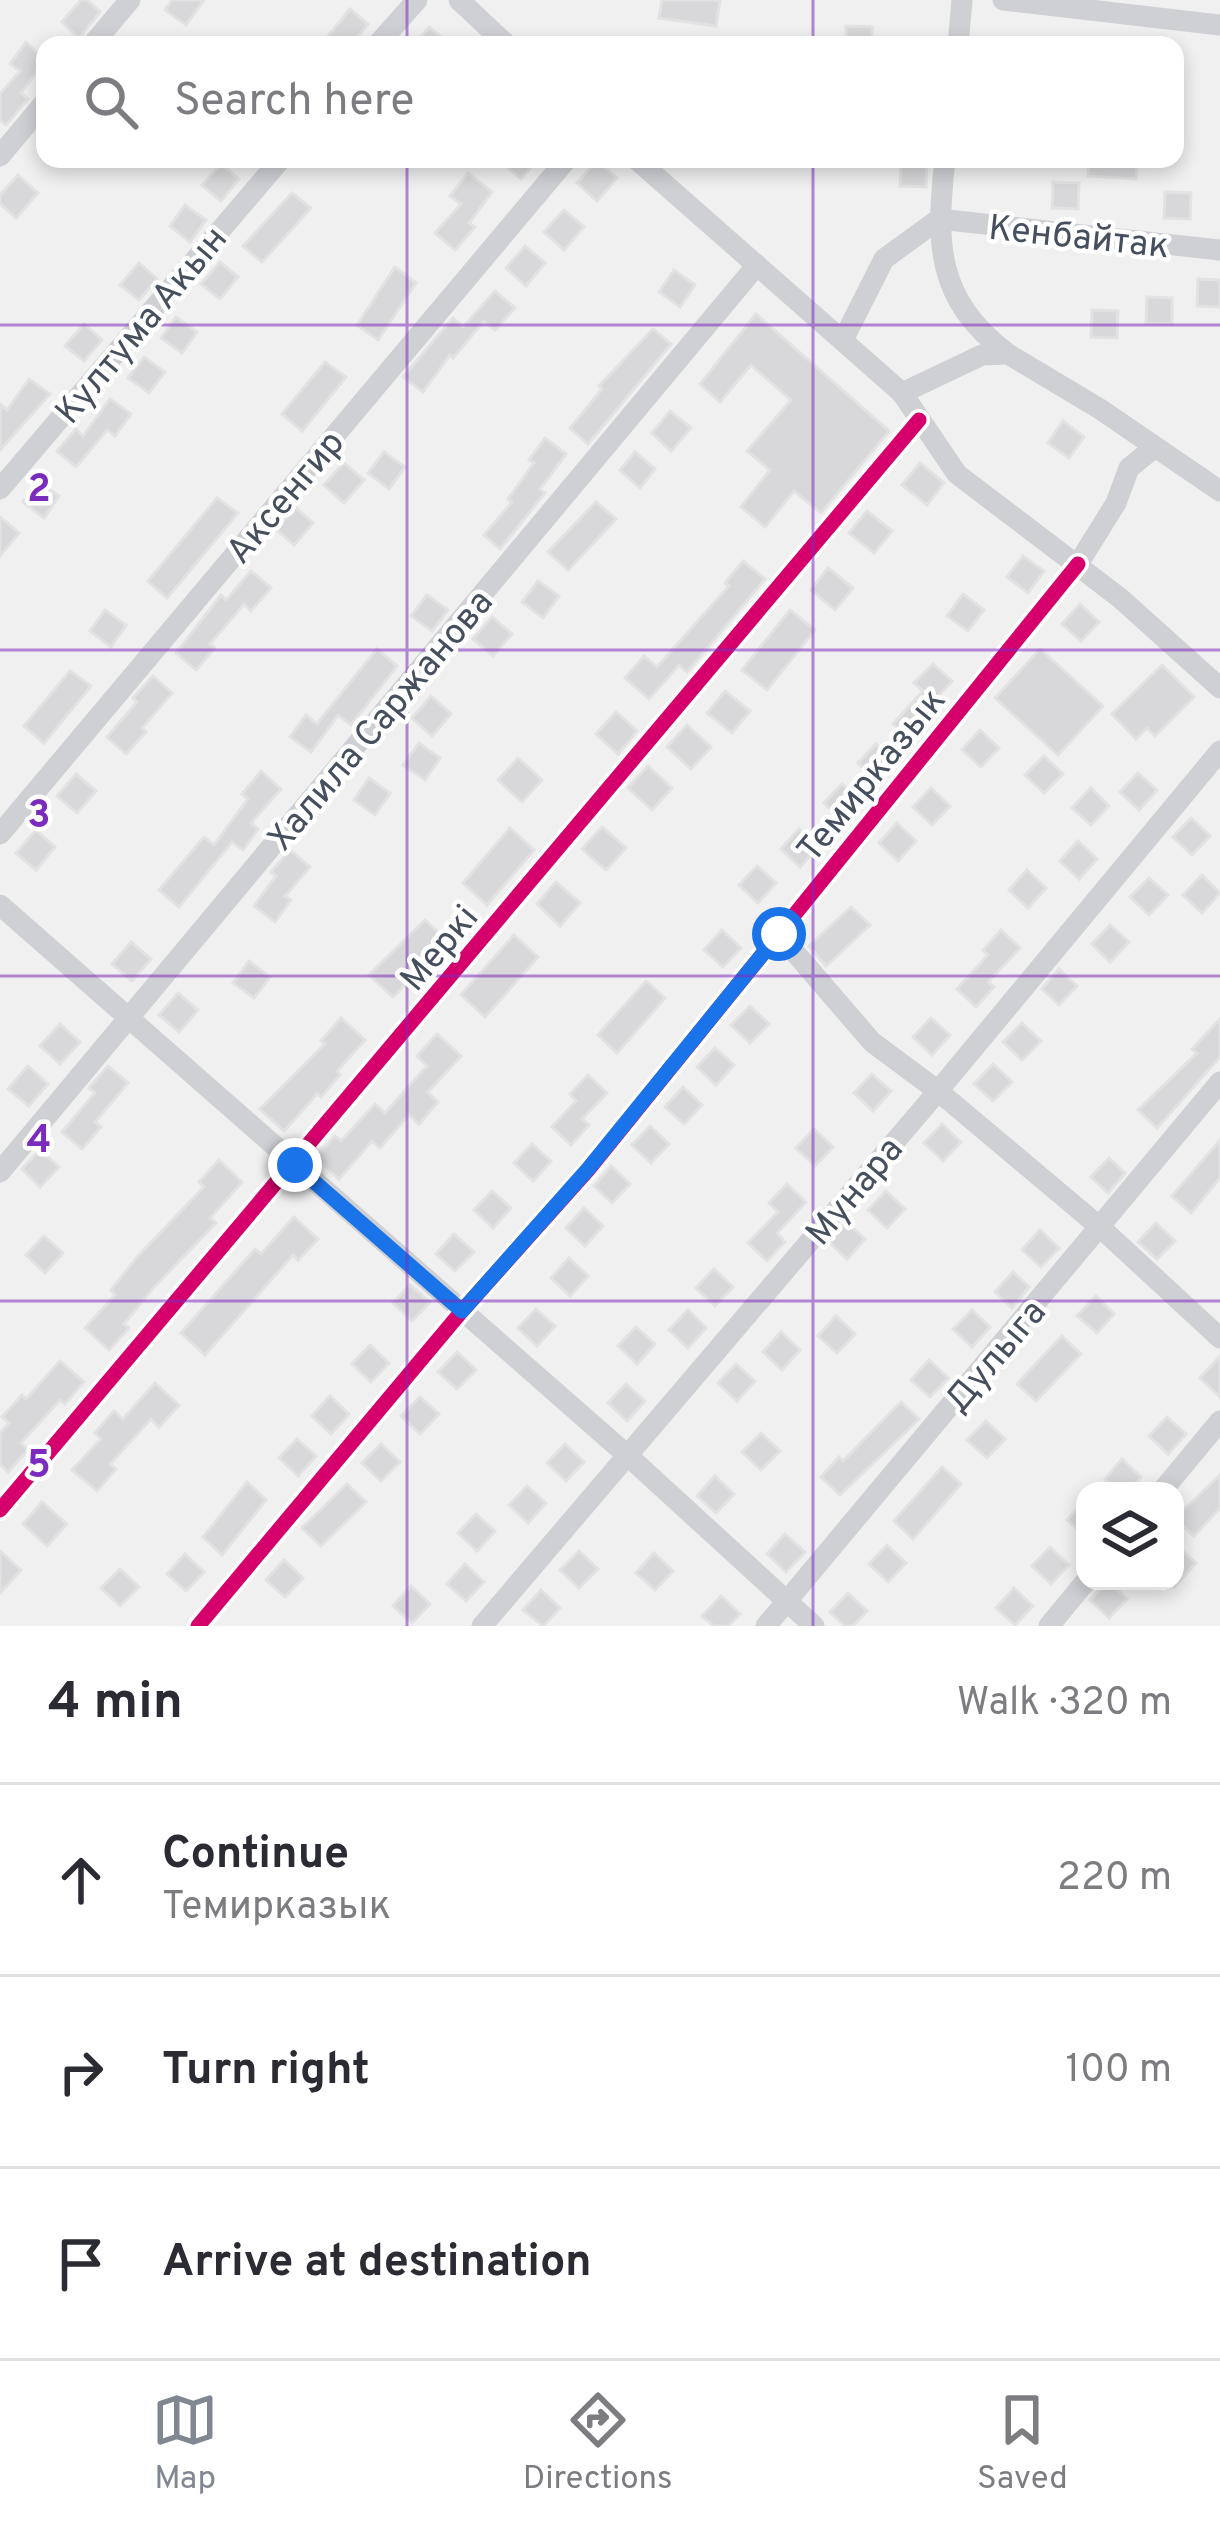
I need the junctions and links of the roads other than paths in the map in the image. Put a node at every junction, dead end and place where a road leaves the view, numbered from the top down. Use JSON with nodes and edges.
{"nodes":[{"id":1,"x":130,"y":0,"type":"edge"},
{"id":2,"x":417,"y":0,"type":"edge"},
{"id":3,"x":459,"y":0,"type":"edge"},
{"id":4,"x":962,"y":0,"type":"edge"},
{"id":5,"x":1004,"y":0,"type":"edge"},
{"id":6,"x":1220,"y":25,"type":"edge"},
{"id":7,"x":100,"y":36,"type":"edge"},
{"id":8,"x":385,"y":36,"type":"edge"},
{"id":9,"x":497,"y":36,"type":"edge"},
{"id":10,"x":959,"y":36,"type":"edge"},
{"id":11,"x":36,"y":113,"type":"edge"},
{"id":12,"x":0,"y":157,"type":"edge"},
{"id":13,"x":272,"y":168,"type":"edge"},
{"id":14,"x":559,"y":168,"type":"edge"},
{"id":15,"x":646,"y":168,"type":"edge"},
{"id":16,"x":944,"y":168,"type":"edge"},
{"id":17,"x":939,"y":219,"type":"junction"},
{"id":18,"x":1220,"y":250,"type":"edge"},
{"id":19,"x":757,"y":265,"type":"junction"},
{"id":20,"x":843,"y":340,"type":"junction"},
{"id":21,"x":1008,"y":354,"type":"junction"},
{"id":22,"x":902,"y":393,"type":"junction"},
{"id":23,"x":919,"y":420,"type":"junction"},
{"id":24,"x":1155,"y":447,"type":"junction"},
{"id":25,"x":0,"y":489,"type":"edge"},
{"id":26,"x":1220,"y":491,"type":"edge"},
{"id":27,"x":1078,"y":564,"type":"junction"},
{"id":28,"x":1220,"y":688,"type":"edge"},
{"id":29,"x":1220,"y":751,"type":"edge"},
{"id":30,"x":0,"y":834,"type":"edge"},
{"id":31,"x":0,"y":905,"type":"edge"},
{"id":32,"x":779,"y":934,"type":"junction"},
{"id":33,"x":128,"y":1020,"type":"junction"},
{"id":34,"x":1220,"y":1082,"type":"edge"},
{"id":35,"x":938,"y":1090,"type":"junction"},
{"id":36,"x":295,"y":1165,"type":"junction"},
{"id":37,"x":0,"y":1172,"type":"edge"},
{"id":38,"x":1101,"y":1228,"type":"junction"},
{"id":39,"x":462,"y":1311,"type":"junction"},
{"id":40,"x":1220,"y":1338,"type":"edge"},
{"id":41,"x":1220,"y":1421,"type":"edge"},
{"id":42,"x":627,"y":1455,"type":"junction"},
{"id":43,"x":1169,"y":1482,"type":"edge"},
{"id":44,"x":0,"y":1510,"type":"edge"},
{"id":45,"x":1078,"y":1590,"type":"edge"},
{"id":46,"x":786,"y":1602,"type":"junction"},
{"id":47,"x":198,"y":1626,"type":"edge"},
{"id":48,"x":482,"y":1626,"type":"edge"},
{"id":49,"x":766,"y":1626,"type":"edge"},
{"id":50,"x":814,"y":1626,"type":"edge"},
{"id":51,"x":1048,"y":1626,"type":"edge"}],
"edges":[{"from":1,"to":7,"type":"street"},
{"from":2,"to":8,"type":"street"},
{"from":3,"to":9,"type":"street"},
{"from":4,"to":10,"type":"street"},
{"from":5,"to":6,"type":"street"},
{"from":11,"to":12,"type":"street"},
{"from":13,"to":25,"type":"street","name":"Култума Акын"},
{"from":14,"to":30,"type":"street","name":"Аксенгир"},
{"from":15,"to":19,"type":"street"},
{"from":16,"to":17,"type":"street"},
{"from":17,"to":18,"type":"street","name":"Кенбайтак"},
{"from":17,"to":20,"type":"street"},
{"from":17,"to":21,"type":"street"},
{"from":19,"to":20,"type":"street"},
{"from":19,"to":33,"type":"street","name":"Халила Саржанова"},
{"from":20,"to":22,"type":"street"},
{"from":21,"to":22,"type":"street"},
{"from":21,"to":24,"type":"street"},
{"from":22,"to":23,"type":"street"},
{"from":23,"to":27,"type":"street"},
{"from":23,"to":36,"type":"street","name":"Меркі"},
{"from":24,"to":26,"type":"street"},
{"from":24,"to":27,"type":"street","name":"Темирказык"},
{"from":27,"to":28,"type":"street"},
{"from":27,"to":32,"type":"street","name":"Темирказык"},
{"from":29,"to":35,"type":"street","name":"Мунара"},
{"from":31,"to":33,"type":"street"},
{"from":32,"to":35,"type":"street"},
{"from":32,"to":39,"type":"street","name":"Темирказык"},
{"from":33,"to":36,"type":"street"},
{"from":33,"to":37,"type":"street","name":"Халила Саржанова"},
{"from":34,"to":38,"type":"street","name":"Дулыга"},
{"from":35,"to":38,"type":"street"},
{"from":35,"to":42,"type":"street","name":"Мунара"},
{"from":36,"to":39,"type":"street"},
{"from":36,"to":44,"type":"street","name":"Меркі"},
{"from":38,"to":40,"type":"street"},
{"from":38,"to":46,"type":"street","name":"Дулыга"},
{"from":39,"to":42,"type":"street"},
{"from":39,"to":47,"type":"street","name":"Темирказык"},
{"from":41,"to":43,"type":"street"},
{"from":42,"to":46,"type":"street"},
{"from":42,"to":48,"type":"street","name":"Мунара"},
{"from":45,"to":51,"type":"street"},
{"from":46,"to":49,"type":"street","name":"Дулыга"},
{"from":46,"to":50,"type":"street"}]}
